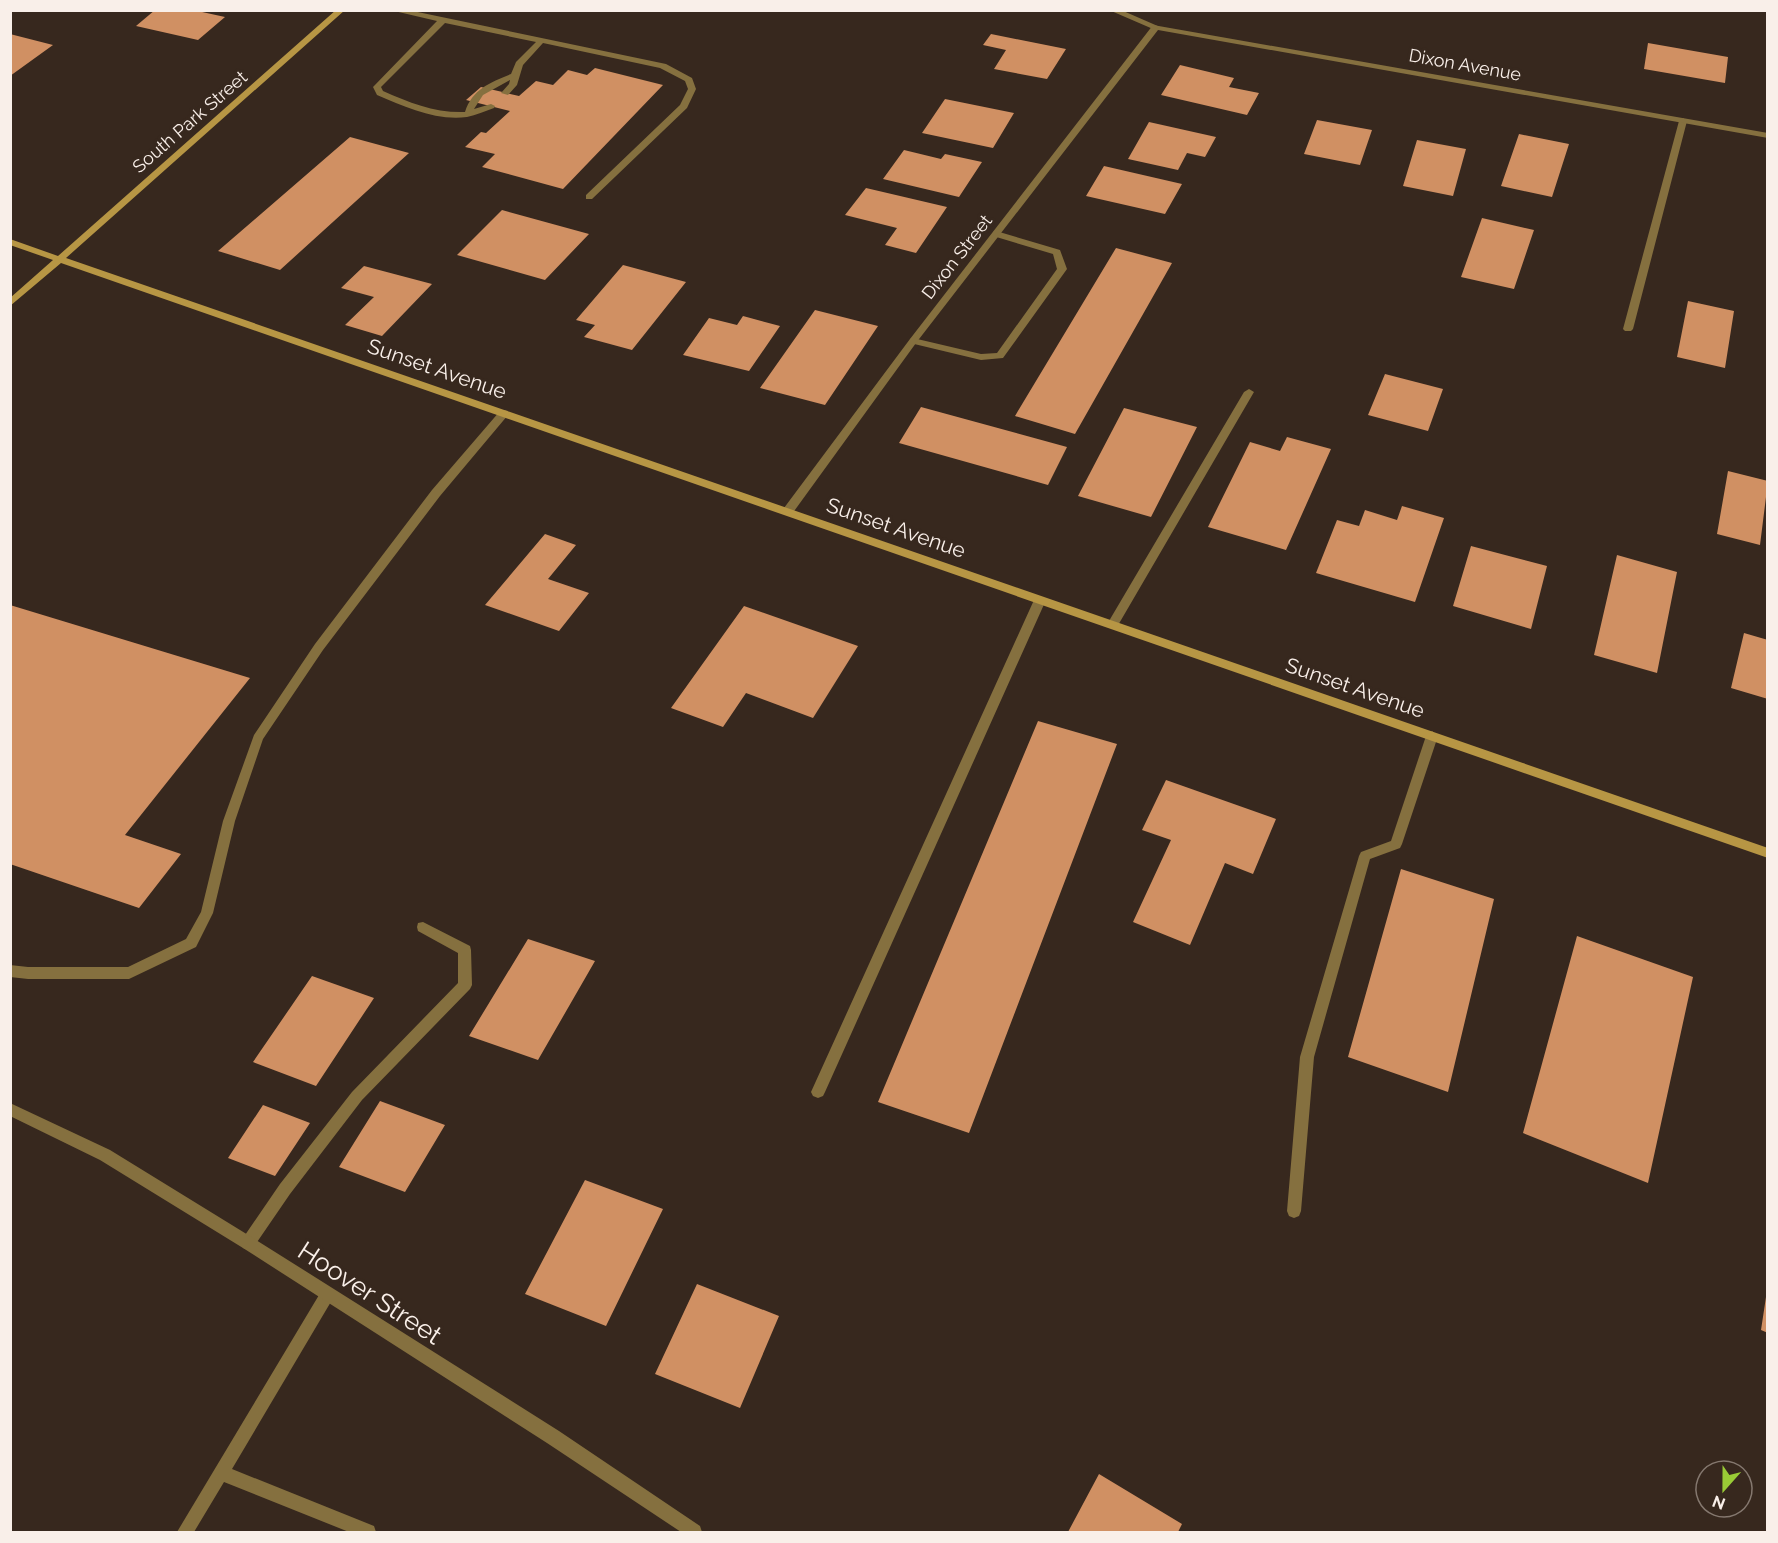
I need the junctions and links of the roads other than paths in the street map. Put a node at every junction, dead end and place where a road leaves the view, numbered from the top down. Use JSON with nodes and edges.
{"nodes":[{"id":1,"x":341,"y":10,"type":"edge"},
{"id":2,"x":394,"y":10,"type":"edge"},
{"id":3,"x":1113,"y":10,"type":"edge"},
{"id":4,"x":442,"y":20,"type":"junction"},
{"id":5,"x":1156,"y":27,"type":"junction"},
{"id":6,"x":542,"y":40,"type":"junction"},
{"id":7,"x":515,"y":75,"type":"junction"},
{"id":8,"x":505,"y":93,"type":"dead end"},
{"id":9,"x":491,"y":106,"type":"dead end"},
{"id":10,"x":468,"y":114,"type":"junction"},
{"id":11,"x":1683,"y":121,"type":"junction"},
{"id":12,"x":1767,"y":136,"type":"edge"},
{"id":13,"x":589,"y":197,"type":"dead end"},
{"id":14,"x":996,"y":234,"type":"junction"},
{"id":15,"x":10,"y":242,"type":"edge"},
{"id":16,"x":61,"y":258,"type":"junction"},
{"id":17,"x":10,"y":303,"type":"edge"},
{"id":18,"x":1628,"y":329,"type":"dead end"},
{"id":19,"x":913,"y":341,"type":"junction"},
{"id":20,"x":1249,"y":392,"type":"dead end"},
{"id":21,"x":504,"y":413,"type":"junction"},
{"id":22,"x":788,"y":511,"type":"junction"},
{"id":23,"x":1040,"y":600,"type":"junction"},
{"id":24,"x":1113,"y":624,"type":"junction"},
{"id":25,"x":1432,"y":736,"type":"junction"},
{"id":26,"x":1767,"y":853,"type":"edge"},
{"id":27,"x":423,"y":927,"type":"dead end"},
{"id":28,"x":10,"y":971,"type":"edge"},
{"id":29,"x":818,"y":1092,"type":"dead end"},
{"id":30,"x":10,"y":1109,"type":"edge"},
{"id":31,"x":1294,"y":1212,"type":"dead end"},
{"id":32,"x":248,"y":1243,"type":"junction"},
{"id":33,"x":327,"y":1295,"type":"junction"},
{"id":34,"x":222,"y":1473,"type":"junction"},
{"id":35,"x":185,"y":1533,"type":"edge"},
{"id":36,"x":368,"y":1533,"type":"edge"},
{"id":37,"x":694,"y":1533,"type":"edge"}],
"edges":[{"from":1,"to":16,"type":"main road","name":"South Park Street"},
{"from":2,"to":4,"type":"street"},
{"from":3,"to":5,"type":"street","name":"Dixon Avenue"},
{"from":4,"to":6,"type":"street"},
{"from":4,"to":10,"type":"street"},
{"from":5,"to":11,"type":"street","name":"Dixon Avenue"},
{"from":5,"to":14,"type":"street","name":"Dixon Street"},
{"from":6,"to":7,"type":"street"},
{"from":6,"to":13,"type":"street"},
{"from":7,"to":8,"type":"street"},
{"from":7,"to":10,"type":"street"},
{"from":9,"to":10,"type":"street"},
{"from":11,"to":12,"type":"street","name":"Dixon Avenue"},
{"from":11,"to":18,"type":"street"},
{"from":14,"to":19,"type":"street","name":"Dixon Street"},
{"from":14,"to":19,"type":"street"},
{"from":15,"to":16,"type":"main road","name":"Sunset Avenue"},
{"from":16,"to":17,"type":"main road","name":"South Park Street"},
{"from":16,"to":21,"type":"main road","name":"Sunset Avenue"},
{"from":19,"to":22,"type":"street","name":"Dixon Street"},
{"from":20,"to":24,"type":"street"},
{"from":21,"to":22,"type":"main road","name":"Sunset Avenue"},
{"from":21,"to":28,"type":"street"},
{"from":22,"to":23,"type":"main road","name":"Sunset Avenue"},
{"from":23,"to":24,"type":"main road","name":"Sunset Avenue"},
{"from":23,"to":29,"type":"street"},
{"from":24,"to":25,"type":"main road","name":"Sunset Avenue"},
{"from":25,"to":26,"type":"main road","name":"Sunset Avenue"},
{"from":25,"to":31,"type":"street"},
{"from":27,"to":32,"type":"street"},
{"from":30,"to":32,"type":"street","name":"Hoover Street"},
{"from":32,"to":33,"type":"street","name":"Hoover Street"},
{"from":33,"to":34,"type":"street"},
{"from":33,"to":37,"type":"street","name":"Hoover Street"},
{"from":34,"to":35,"type":"street"},
{"from":34,"to":36,"type":"street"}]}
